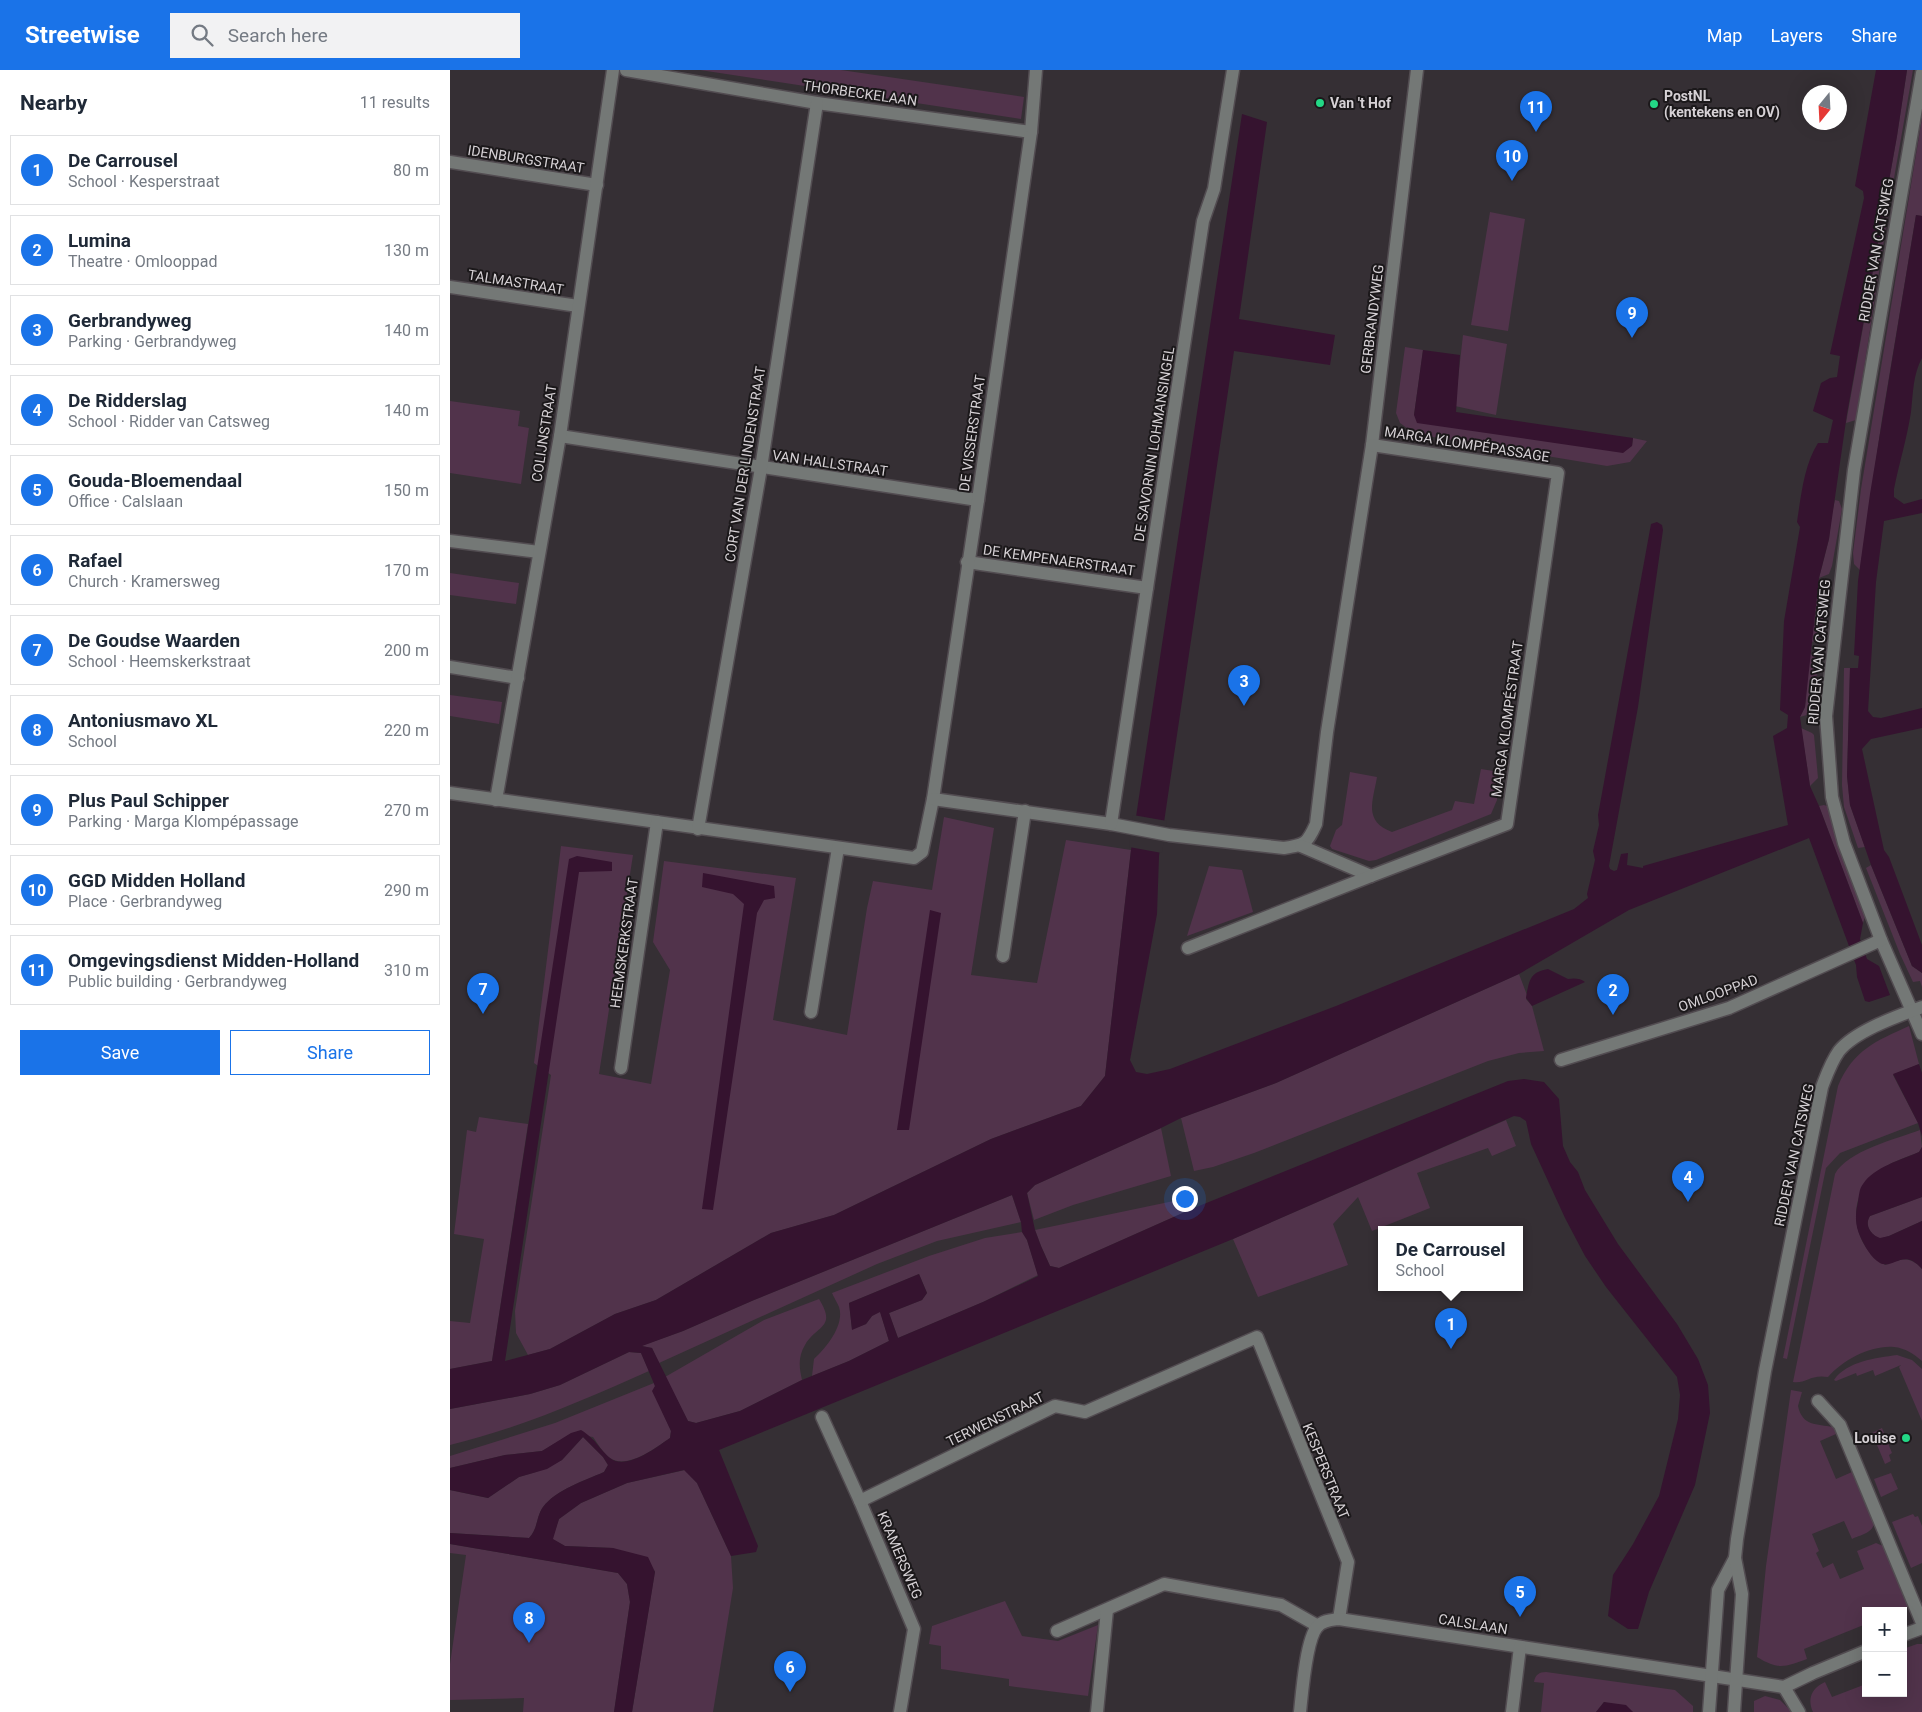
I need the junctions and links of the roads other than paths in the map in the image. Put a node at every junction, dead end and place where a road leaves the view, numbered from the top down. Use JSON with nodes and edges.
{"nodes":[{"id":1,"x":612,"y":70,"type":"edge"},
{"id":2,"x":626,"y":70,"type":"edge"},
{"id":3,"x":1036,"y":70,"type":"edge"},
{"id":4,"x":1233,"y":70,"type":"edge"},
{"id":5,"x":1417,"y":70,"type":"edge"},
{"id":6,"x":1922,"y":73,"type":"edge"},
{"id":7,"x":817,"y":103,"type":"junction"},
{"id":8,"x":1031,"y":132,"type":"junction"},
{"id":9,"x":450,"y":162,"type":"edge"},
{"id":10,"x":597,"y":185,"type":"junction"},
{"id":11,"x":450,"y":287,"type":"edge"},
{"id":12,"x":578,"y":306,"type":"junction"},
{"id":13,"x":560,"y":436,"type":"junction"},
{"id":14,"x":1372,"y":445,"type":"junction"},
{"id":15,"x":761,"y":468,"type":"junction"},
{"id":16,"x":1558,"y":473,"type":"joint"},
{"id":17,"x":978,"y":500,"type":"junction"},
{"id":18,"x":450,"y":541,"type":"edge"},
{"id":19,"x":539,"y":552,"type":"junction"},
{"id":20,"x":967,"y":562,"type":"junction"},
{"id":21,"x":1147,"y":588,"type":"junction"},
{"id":22,"x":450,"y":667,"type":"edge"},
{"id":23,"x":518,"y":678,"type":"junction"},
{"id":24,"x":450,"y":793,"type":"edge"},
{"id":25,"x":932,"y":799,"type":"junction"},
{"id":26,"x":496,"y":800,"type":"junction"},
{"id":27,"x":1025,"y":811,"type":"junction"},
{"id":28,"x":657,"y":822,"type":"junction"},
{"id":29,"x":1111,"y":824,"type":"junction"},
{"id":30,"x":698,"y":829,"type":"junction"},
{"id":31,"x":1301,"y":846,"type":"junction"},
{"id":32,"x":838,"y":848,"type":"junction"},
{"id":33,"x":1371,"y":876,"type":"junction"},
{"id":34,"x":1876,"y":941,"type":"junction"},
{"id":35,"x":1188,"y":948,"type":"dead end"},
{"id":36,"x":1003,"y":956,"type":"dead end"},
{"id":37,"x":1917,"y":1009,"type":"edge"},
{"id":38,"x":811,"y":1012,"type":"dead end"},
{"id":39,"x":1922,"y":1034,"type":"edge"},
{"id":40,"x":1561,"y":1060,"type":"dead end"},
{"id":41,"x":621,"y":1068,"type":"dead end"},
{"id":42,"x":1257,"y":1337,"type":"joint"},
{"id":43,"x":1818,"y":1401,"type":"dead end"},
{"id":44,"x":822,"y":1417,"type":"dead end"},
{"id":45,"x":860,"y":1501,"type":"junction"},
{"id":46,"x":1735,"y":1558,"type":"junction"},
{"id":47,"x":1107,"y":1610,"type":"junction"},
{"id":48,"x":1340,"y":1619,"type":"junction"},
{"id":49,"x":1922,"y":1623,"type":"edge"},
{"id":50,"x":1318,"y":1626,"type":"junction"},
{"id":51,"x":1922,"y":1628,"type":"edge"},
{"id":52,"x":1057,"y":1631,"type":"dead end"},
{"id":53,"x":1907,"y":1634,"type":"edge"},
{"id":54,"x":1520,"y":1647,"type":"junction"},
{"id":55,"x":1864,"y":1652,"type":"edge"},
{"id":56,"x":1712,"y":1676,"type":"junction"},
{"id":57,"x":1736,"y":1680,"type":"junction"},
{"id":58,"x":1784,"y":1688,"type":"junction"},
{"id":59,"x":900,"y":1712,"type":"edge"},
{"id":60,"x":1098,"y":1712,"type":"edge"},
{"id":61,"x":1300,"y":1712,"type":"edge"},
{"id":62,"x":1512,"y":1712,"type":"edge"},
{"id":63,"x":1709,"y":1712,"type":"edge"},
{"id":64,"x":1734,"y":1712,"type":"edge"},
{"id":65,"x":1799,"y":1712,"type":"edge"}],
"edges":[{"from":1,"to":10,"type":"street","name":"COLIJNSTRAAT"},
{"from":2,"to":7,"type":"street","name":"THORBECKELAAN"},
{"from":3,"to":8,"type":"street","name":"DE VISSERSTRAAT"},
{"from":4,"to":21,"type":"street","name":"DE SAVORNIN LOHMANSINGEL"},
{"from":5,"to":14,"type":"street","name":"GERBRANDYWEG"},
{"from":6,"to":34,"type":"street","name":"RIDDER VAN CATSWEG"},
{"from":7,"to":8,"type":"street","name":"THORBECKELAAN"},
{"from":7,"to":15,"type":"street","name":"CORT VAN DER LINDENSTRAAT"},
{"from":8,"to":17,"type":"street","name":"DE VISSERSTRAAT"},
{"from":9,"to":10,"type":"street","name":"IDENBURGSTRAAT"},
{"from":10,"to":12,"type":"street","name":"COLIJNSTRAAT"},
{"from":11,"to":12,"type":"street","name":"TALMASTRAAT"},
{"from":12,"to":13,"type":"street","name":"COLIJNSTRAAT"},
{"from":13,"to":15,"type":"street","name":"VAN HALLSTRAAT"},
{"from":13,"to":19,"type":"street","name":"COLIJNSTRAAT"},
{"from":14,"to":16,"type":"street","name":"MARGA KLOMPÉPASSAGE"},
{"from":14,"to":31,"type":"street","name":"GERBRANDYWEG"},
{"from":15,"to":17,"type":"street","name":"VAN HALLSTRAAT"},
{"from":15,"to":30,"type":"street","name":"CORT VAN DER LINDENSTRAAT"},
{"from":16,"to":33,"type":"street","name":"MARGA KLOMPÉSTRAAT"},
{"from":17,"to":20,"type":"street","name":"DE VISSERSTRAAT"},
{"from":18,"to":19,"type":"street"},
{"from":19,"to":23,"type":"street","name":"COLIJNSTRAAT"},
{"from":20,"to":21,"type":"street","name":"DE KEMPENAERSTRAAT"},
{"from":20,"to":25,"type":"street","name":"DE VISSERSTRAAT"},
{"from":21,"to":29,"type":"street","name":"DE SAVORNIN LOHMANSINGEL"},
{"from":22,"to":23,"type":"street"},
{"from":23,"to":26,"type":"street","name":"COLIJNSTRAAT"},
{"from":24,"to":26,"type":"street"},
{"from":25,"to":27,"type":"street"},
{"from":25,"to":32,"type":"street"},
{"from":26,"to":28,"type":"street"},
{"from":27,"to":29,"type":"street"},
{"from":27,"to":36,"type":"street"},
{"from":28,"to":30,"type":"street"},
{"from":28,"to":41,"type":"street","name":"HEEMSKERKSTRAAT"},
{"from":29,"to":31,"type":"street"},
{"from":30,"to":32,"type":"street"},
{"from":31,"to":33,"type":"street"},
{"from":32,"to":38,"type":"street"},
{"from":33,"to":35,"type":"street","name":"MARGA KLOMPÉSTRAAT"},
{"from":34,"to":37,"type":"street","name":"RIDDER VAN CATSWEG"},
{"from":34,"to":40,"type":"street","name":"OMLOOPPAD"},
{"from":37,"to":39,"type":"street"},
{"from":37,"to":46,"type":"street","name":"RIDDER VAN CATSWEG"},
{"from":42,"to":45,"type":"street","name":"TERWENSTRAAT"},
{"from":42,"to":48,"type":"street","name":"KESPERSTRAAT"},
{"from":43,"to":49,"type":"street"},
{"from":44,"to":45,"type":"street","name":"KRAMERSWEG"},
{"from":45,"to":59,"type":"street","name":"KRAMERSWEG"},
{"from":46,"to":56,"type":"street","name":"RIDDER VAN CATSWEG"},
{"from":46,"to":57,"type":"street","name":"RIDDER VAN CATSWEG"},
{"from":47,"to":50,"type":"street"},
{"from":47,"to":52,"type":"street"},
{"from":47,"to":60,"type":"street"},
{"from":48,"to":50,"type":"street","name":"CALSLAAN"},
{"from":48,"to":54,"type":"street","name":"CALSLAAN"},
{"from":50,"to":61,"type":"street"},
{"from":51,"to":53,"type":"street"},
{"from":54,"to":56,"type":"street","name":"CALSLAAN"},
{"from":54,"to":62,"type":"street"},
{"from":55,"to":58,"type":"street"},
{"from":56,"to":57,"type":"street","name":"CALSLAAN"},
{"from":56,"to":63,"type":"street","name":"RIDDER VAN CATSWEG"},
{"from":57,"to":58,"type":"street"},
{"from":57,"to":64,"type":"street","name":"RIDDER VAN CATSWEG"},
{"from":58,"to":65,"type":"street"}]}
